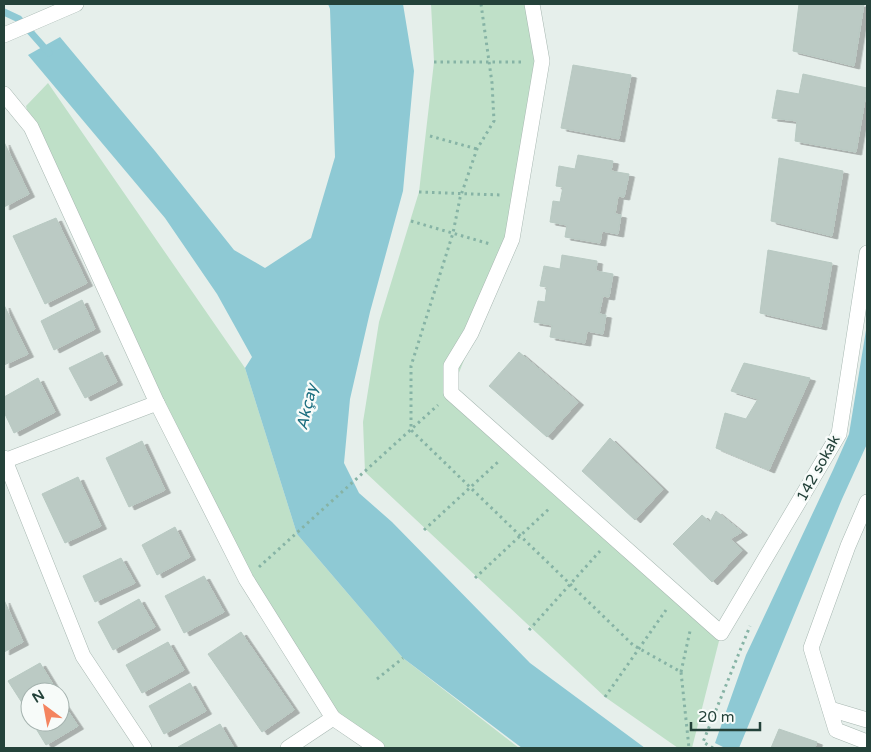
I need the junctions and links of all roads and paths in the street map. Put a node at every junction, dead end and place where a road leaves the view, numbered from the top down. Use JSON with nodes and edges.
{"nodes":[{"id":1,"x":481,"y":4,"type":"edge"},
{"id":2,"x":532,"y":4,"type":"edge"},
{"id":3,"x":71,"y":6,"type":"edge"},
{"id":4,"x":4,"y":35,"type":"edge"},
{"id":5,"x":434,"y":62,"type":"dead end"},
{"id":6,"x":542,"y":62,"type":"junction"},
{"id":7,"x":489,"y":63,"type":"junction"},
{"id":8,"x":4,"y":94,"type":"edge"},
{"id":9,"x":430,"y":136,"type":"dead end"},
{"id":10,"x":477,"y":149,"type":"junction"},
{"id":11,"x":419,"y":192,"type":"dead end"},
{"id":12,"x":462,"y":193,"type":"junction"},
{"id":13,"x":520,"y":195,"type":"junction"},
{"id":14,"x":411,"y":221,"type":"dead end"},
{"id":15,"x":453,"y":233,"type":"junction"},
{"id":16,"x":508,"y":249,"type":"junction"},
{"id":17,"x":867,"y":253,"type":"edge"},
{"id":18,"x":451,"y":393,"type":"junction"},
{"id":19,"x":156,"y":402,"type":"junction"},
{"id":20,"x":411,"y":430,"type":"junction"},
{"id":21,"x":513,"y":448,"type":"junction"},
{"id":22,"x":4,"y":460,"type":"edge"},
{"id":23,"x":470,"y":487,"type":"junction"},
{"id":24,"x":565,"y":494,"type":"junction"},
{"id":25,"x":867,"y":502,"type":"edge"},
{"id":26,"x":424,"y":530,"type":"dead end"},
{"id":27,"x":520,"y":536,"type":"junction"},
{"id":28,"x":613,"y":536,"type":"junction"},
{"id":29,"x":475,"y":578,"type":"dead end"},
{"id":30,"x":246,"y":579,"type":"junction"},
{"id":31,"x":570,"y":584,"type":"junction"},
{"id":32,"x":677,"y":594,"type":"junction"},
{"id":33,"x":694,"y":609,"type":"junction"},
{"id":34,"x":529,"y":630,"type":"dead end"},
{"id":35,"x":639,"y":648,"type":"junction"},
{"id":36,"x":403,"y":658,"type":"dead end"},
{"id":37,"x":681,"y":672,"type":"junction"},
{"id":38,"x":377,"y":679,"type":"dead end"},
{"id":39,"x":605,"y":697,"type":"dead end"},
{"id":40,"x":830,"y":709,"type":"junction"},
{"id":41,"x":333,"y":718,"type":"junction"},
{"id":42,"x":867,"y":720,"type":"edge"},
{"id":43,"x":703,"y":742,"type":"dead end"},
{"id":44,"x":867,"y":742,"type":"edge"},
{"id":45,"x":144,"y":748,"type":"edge"},
{"id":46,"x":288,"y":748,"type":"edge"},
{"id":47,"x":377,"y":748,"type":"edge"},
{"id":48,"x":689,"y":748,"type":"edge"},
{"id":49,"x":713,"y":748,"type":"edge"}],
"edges":[{"from":1,"to":7,"type":"path"},
{"from":2,"to":6,"type":"street"},
{"from":3,"to":4,"type":"street"},
{"from":5,"to":7,"type":"path"},
{"from":6,"to":7,"type":"path"},
{"from":6,"to":13,"type":"street"},
{"from":7,"to":10,"type":"path"},
{"from":8,"to":19,"type":"street"},
{"from":9,"to":10,"type":"path"},
{"from":10,"to":12,"type":"path"},
{"from":11,"to":12,"type":"path"},
{"from":12,"to":13,"type":"path"},
{"from":12,"to":15,"type":"path"},
{"from":13,"to":16,"type":"street"},
{"from":14,"to":15,"type":"path"},
{"from":15,"to":16,"type":"path"},
{"from":15,"to":20,"type":"path"},
{"from":16,"to":18,"type":"street"},
{"from":17,"to":33,"type":"street","name":"142 sokak"},
{"from":18,"to":20,"type":"path"},
{"from":18,"to":21,"type":"street"},
{"from":19,"to":22,"type":"street"},
{"from":19,"to":30,"type":"street"},
{"from":20,"to":23,"type":"path"},
{"from":20,"to":30,"type":"path"},
{"from":21,"to":23,"type":"path"},
{"from":21,"to":24,"type":"street"},
{"from":22,"to":45,"type":"street"},
{"from":23,"to":26,"type":"path"},
{"from":23,"to":27,"type":"path"},
{"from":24,"to":27,"type":"path"},
{"from":24,"to":28,"type":"street"},
{"from":25,"to":40,"type":"street"},
{"from":27,"to":29,"type":"path"},
{"from":27,"to":31,"type":"path"},
{"from":28,"to":31,"type":"path"},
{"from":28,"to":32,"type":"street"},
{"from":30,"to":41,"type":"street"},
{"from":31,"to":34,"type":"path"},
{"from":31,"to":35,"type":"path"},
{"from":32,"to":33,"type":"street"},
{"from":32,"to":35,"type":"path"},
{"from":33,"to":37,"type":"path"},
{"from":35,"to":37,"type":"path"},
{"from":35,"to":39,"type":"path"},
{"from":36,"to":38,"type":"path"},
{"from":37,"to":48,"type":"path"},
{"from":40,"to":42,"type":"street"},
{"from":40,"to":44,"type":"street"},
{"from":41,"to":46,"type":"street"},
{"from":41,"to":47,"type":"street"},
{"from":43,"to":49,"type":"path"}]}
